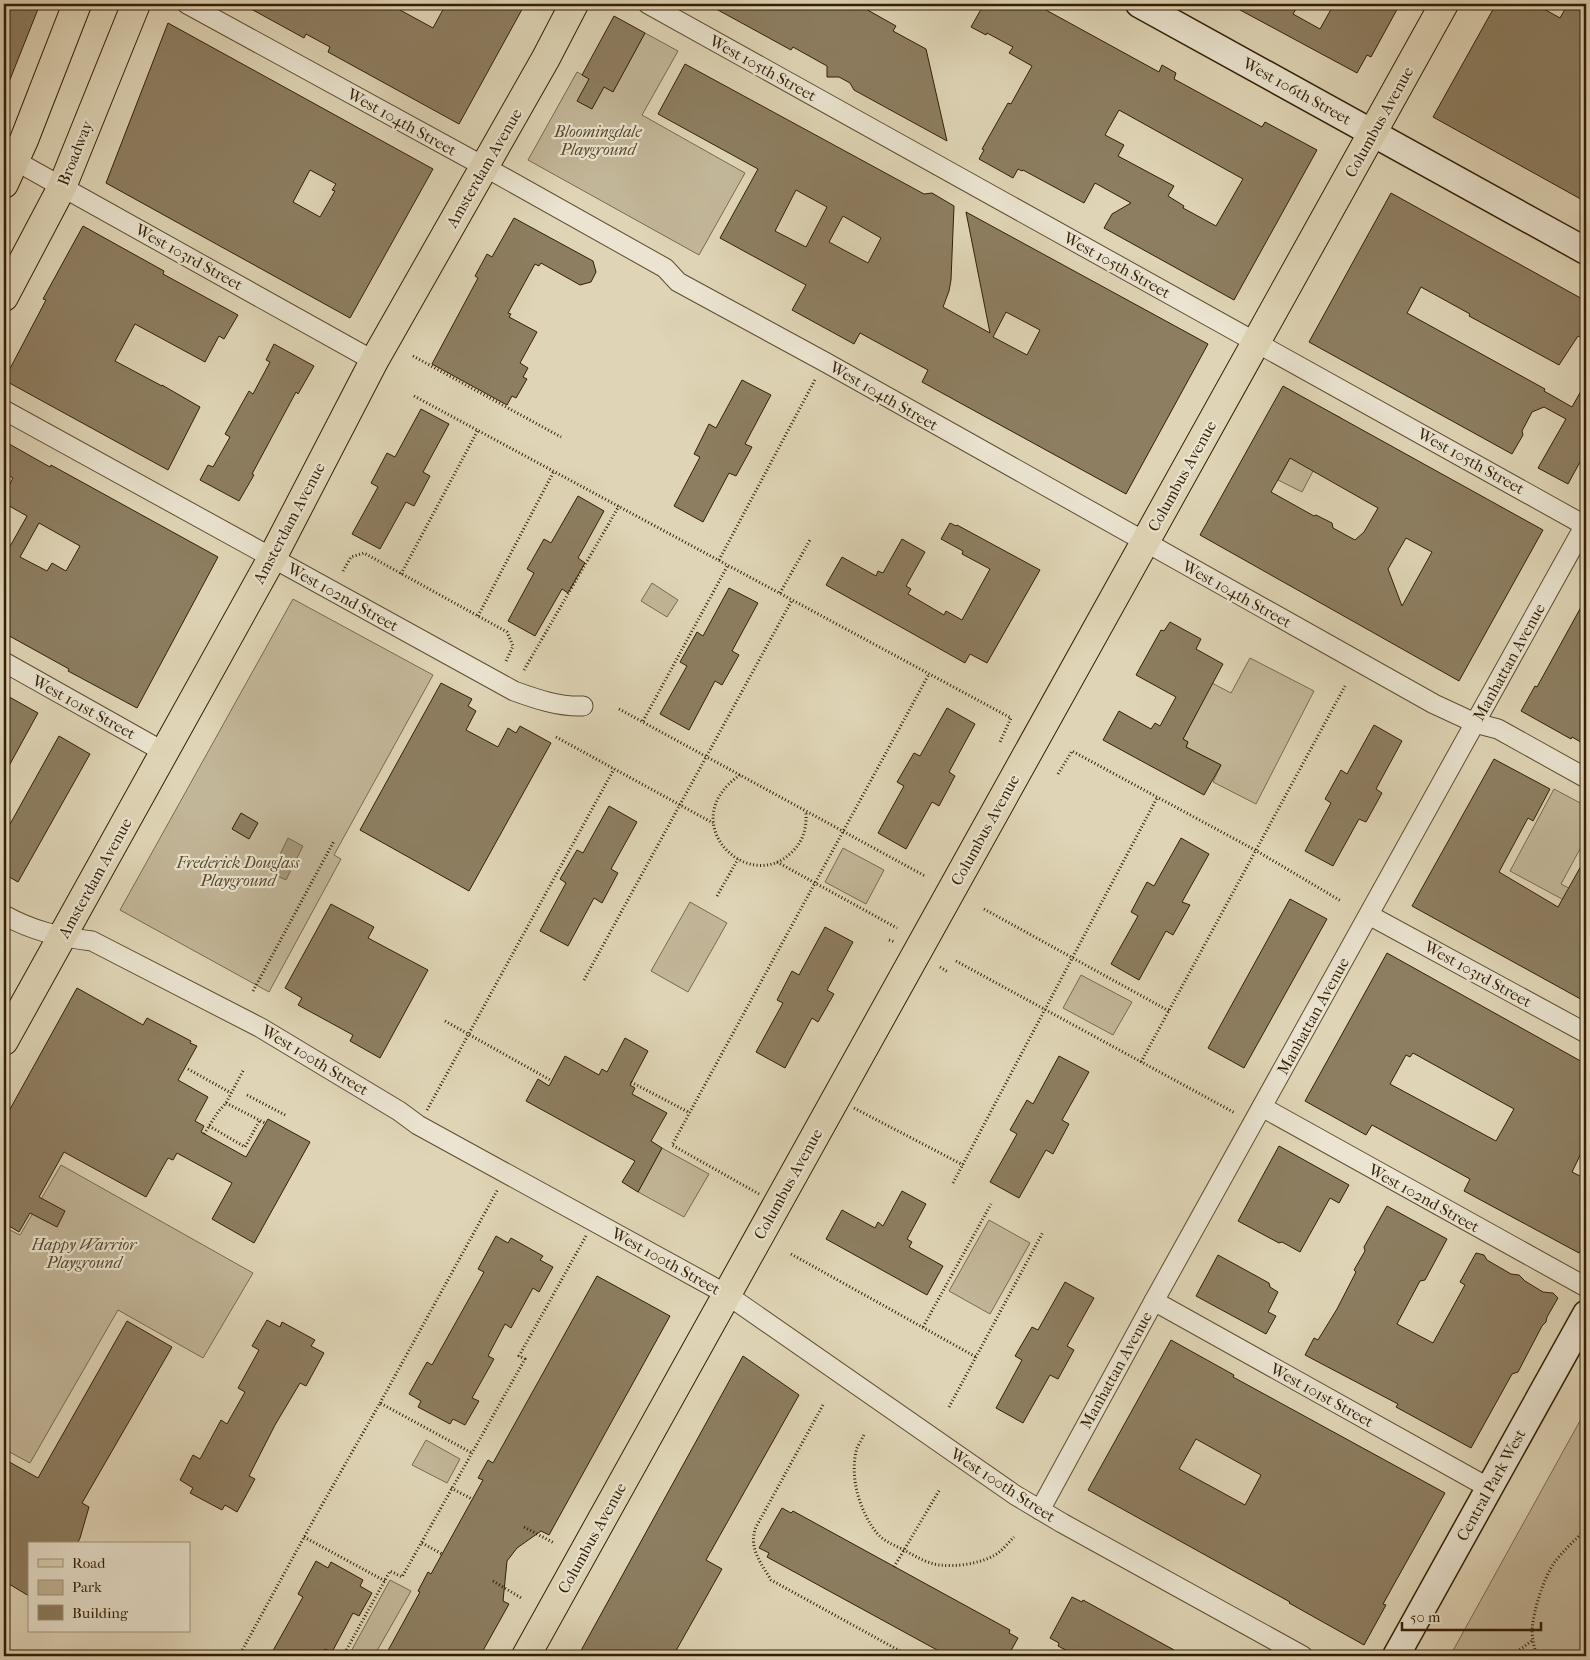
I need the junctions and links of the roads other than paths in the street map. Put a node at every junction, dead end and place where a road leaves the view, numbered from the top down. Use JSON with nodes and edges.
{"nodes":[{"id":1,"x":77,"y":4,"type":"edge"},
{"id":2,"x":136,"y":4,"type":"edge"},
{"id":3,"x":187,"y":4,"type":"edge"},
{"id":4,"x":574,"y":4,"type":"edge"},
{"id":5,"x":648,"y":4,"type":"edge"},
{"id":6,"x":1139,"y":4,"type":"edge"},
{"id":7,"x":1444,"y":4,"type":"edge"},
{"id":8,"x":1373,"y":133,"type":"junction"},
{"id":9,"x":8,"y":167,"type":"edge"},
{"id":10,"x":485,"y":167,"type":"junction"},
{"id":11,"x":62,"y":187,"type":"junction"},
{"id":12,"x":1586,"y":251,"type":"edge"},
{"id":13,"x":4,"y":297,"type":"edge"},
{"id":14,"x":1256,"y":342,"type":"junction"},
{"id":15,"x":374,"y":360,"type":"junction"},
{"id":16,"x":4,"y":410,"type":"edge"},
{"id":17,"x":1586,"y":524,"type":"edge"},
{"id":18,"x":1145,"y":542,"type":"junction"},
{"id":19,"x":272,"y":558,"type":"junction"},
{"id":20,"x":4,"y":662,"type":"edge"},
{"id":21,"x":583,"y":706,"type":"dead end"},
{"id":22,"x":1475,"y":723,"type":"junction"},
{"id":23,"x":164,"y":752,"type":"junction"},
{"id":24,"x":1586,"y":778,"type":"edge"},
{"id":25,"x":1369,"y":915,"type":"junction"},
{"id":26,"x":4,"y":916,"type":"edge"},
{"id":27,"x":61,"y":938,"type":"junction"},
{"id":28,"x":1586,"y":1033,"type":"edge"},
{"id":29,"x":4,"y":1041,"type":"edge"},
{"id":30,"x":1262,"y":1108,"type":"junction"},
{"id":31,"x":1586,"y":1287,"type":"edge"},
{"id":32,"x":726,"y":1294,"type":"junction"},
{"id":33,"x":1154,"y":1301,"type":"junction"},
{"id":34,"x":1586,"y":1314,"type":"edge"},
{"id":35,"x":1489,"y":1488,"type":"junction"},
{"id":36,"x":1040,"y":1510,"type":"junction"},
{"id":37,"x":526,"y":1656,"type":"edge"},
{"id":38,"x":1304,"y":1656,"type":"edge"},
{"id":39,"x":1396,"y":1656,"type":"edge"}],
"edges":[{"from":1,"to":9,"type":"main road"},
{"from":2,"to":11,"type":"main road","name":"Broadway"},
{"from":3,"to":10,"type":"street","name":"West 104th Street"},
{"from":4,"to":10,"type":"main road","name":"Amsterdam Avenue"},
{"from":5,"to":14,"type":"street","name":"West 105th Street"},
{"from":6,"to":8,"type":"main road","name":"West 106th Street"},
{"from":7,"to":8,"type":"main road","name":"Columbus Avenue"},
{"from":8,"to":12,"type":"main road","name":"West 106th Street"},
{"from":8,"to":14,"type":"main road","name":"Columbus Avenue"},
{"from":9,"to":11,"type":"street","name":"West 103rd Street"},
{"from":10,"to":15,"type":"main road","name":"Amsterdam Avenue"},
{"from":10,"to":18,"type":"street","name":"West 104th Street"},
{"from":11,"to":13,"type":"main road","name":"Broadway"},
{"from":11,"to":15,"type":"street","name":"West 103rd Street"},
{"from":14,"to":17,"type":"street","name":"West 105th Street"},
{"from":14,"to":18,"type":"main road","name":"Columbus Avenue"},
{"from":15,"to":19,"type":"main road","name":"Amsterdam Avenue"},
{"from":16,"to":19,"type":"street","name":"West 102nd Street"},
{"from":17,"to":22,"type":"street","name":"Manhattan Avenue"},
{"from":18,"to":22,"type":"street","name":"West 104th Street"},
{"from":18,"to":32,"type":"main road","name":"Columbus Avenue"},
{"from":19,"to":21,"type":"street","name":"West 102nd Street"},
{"from":19,"to":23,"type":"main road","name":"Amsterdam Avenue"},
{"from":20,"to":23,"type":"street","name":"West 101st Street"},
{"from":22,"to":24,"type":"street","name":"West 104th Street"},
{"from":22,"to":25,"type":"street","name":"Manhattan Avenue"},
{"from":23,"to":27,"type":"main road","name":"Amsterdam Avenue"},
{"from":25,"to":28,"type":"street","name":"West 103rd Street"},
{"from":25,"to":30,"type":"street","name":"Manhattan Avenue"},
{"from":26,"to":27,"type":"street","name":"West 100th Street"},
{"from":27,"to":29,"type":"main road","name":"Amsterdam Avenue"},
{"from":27,"to":32,"type":"street","name":"West 100th Street"},
{"from":30,"to":31,"type":"street","name":"West 102nd Street"},
{"from":30,"to":33,"type":"street","name":"Manhattan Avenue"},
{"from":32,"to":36,"type":"street","name":"West 100th Street"},
{"from":32,"to":37,"type":"main road","name":"Columbus Avenue"},
{"from":33,"to":35,"type":"street","name":"West 101st Street"},
{"from":33,"to":36,"type":"street","name":"Manhattan Avenue"},
{"from":34,"to":35,"type":"main road","name":"Central Park West"},
{"from":35,"to":39,"type":"main road","name":"Central Park West"},
{"from":36,"to":38,"type":"street","name":"West 100th Street"}]}
